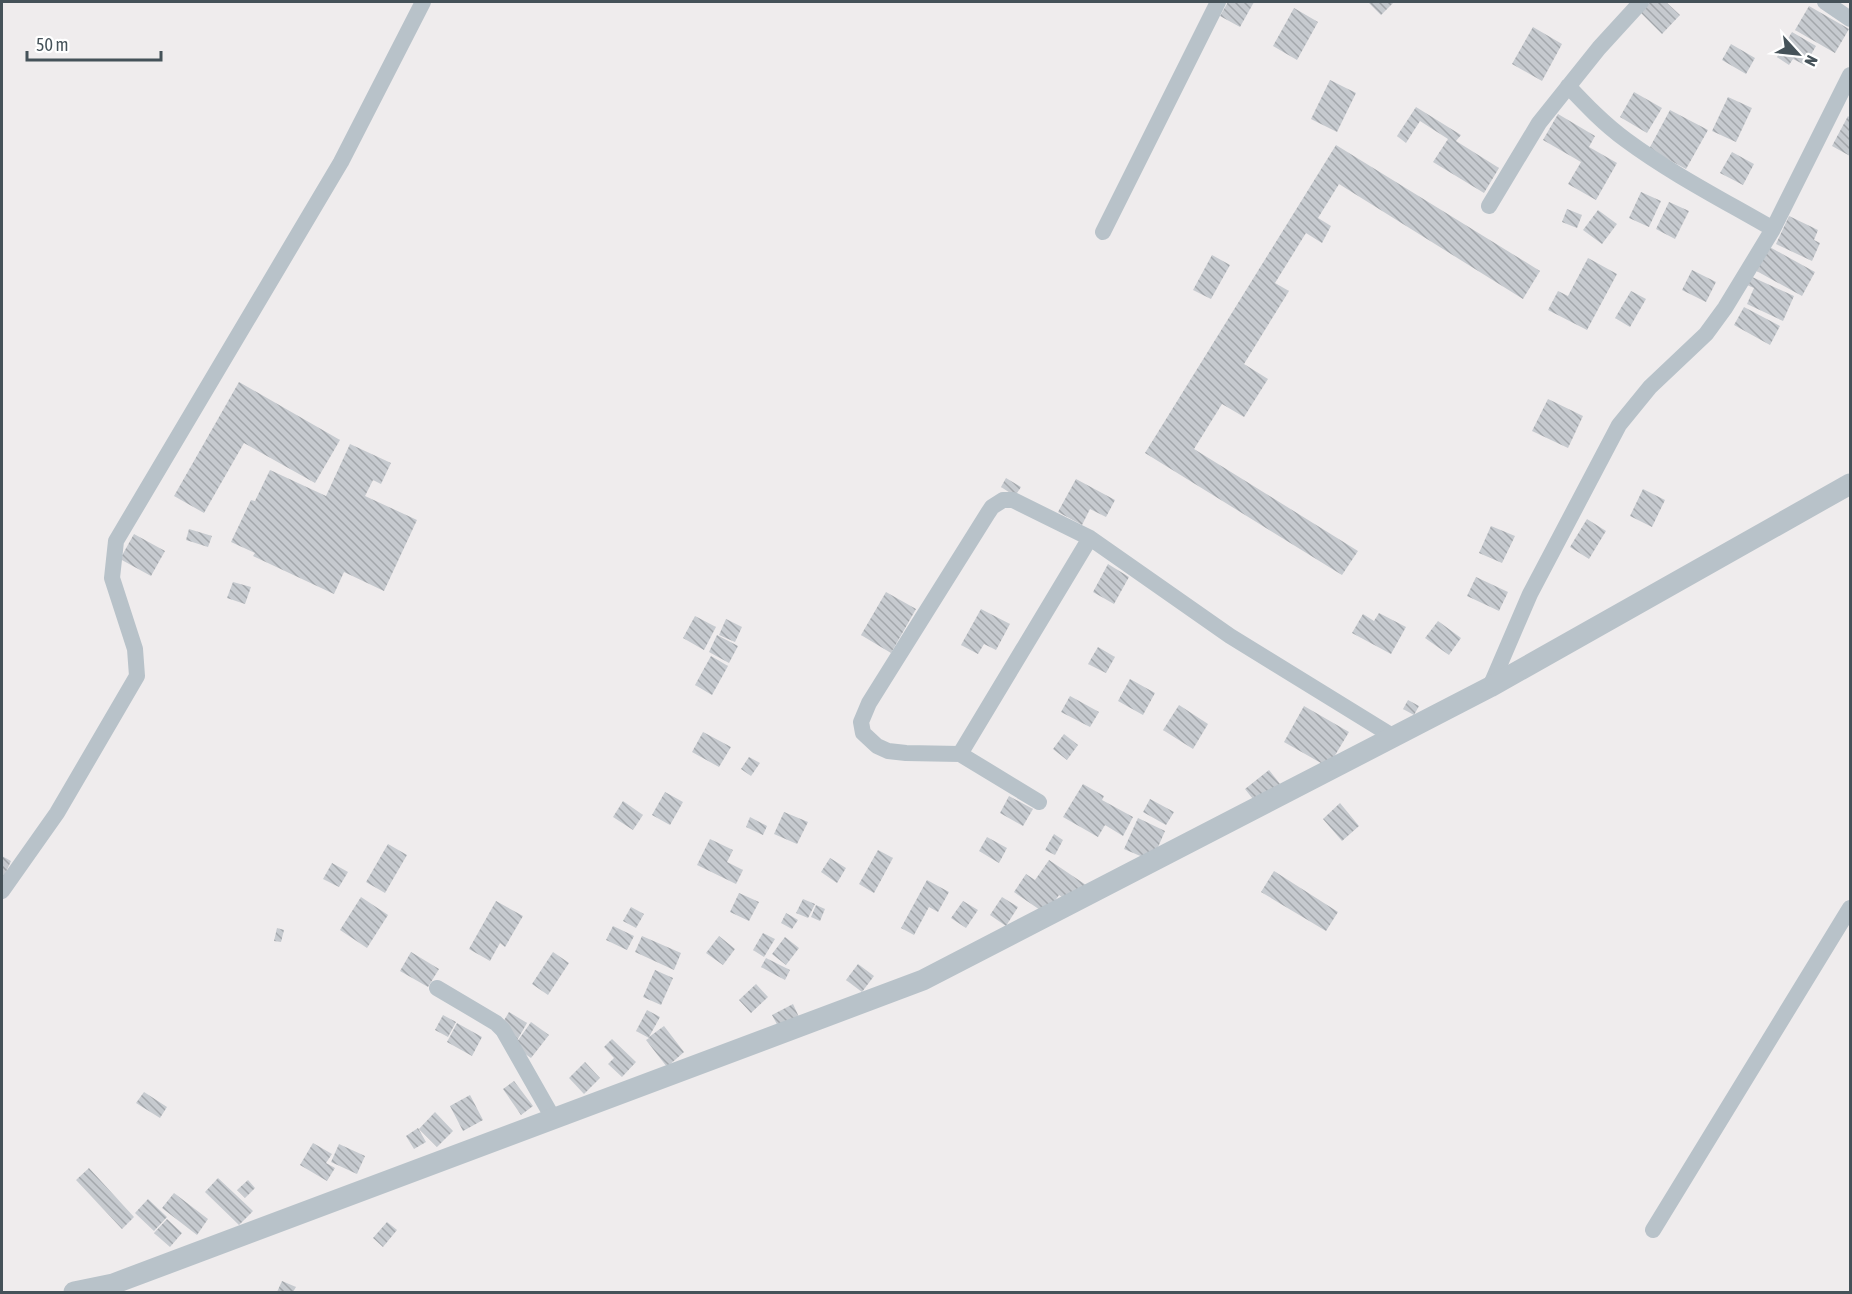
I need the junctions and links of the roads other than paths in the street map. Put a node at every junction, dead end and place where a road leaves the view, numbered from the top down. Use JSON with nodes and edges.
{"nodes":[{"id":1,"x":423,"y":2,"type":"edge"},
{"id":2,"x":1218,"y":2,"type":"edge"},
{"id":3,"x":1641,"y":2,"type":"edge"},
{"id":4,"x":1825,"y":2,"type":"edge"},
{"id":5,"x":1851,"y":19,"type":"edge"},
{"id":6,"x":1851,"y":75,"type":"edge"},
{"id":7,"x":1568,"y":86,"type":"junction"},
{"id":8,"x":1489,"y":206,"type":"dead end"},
{"id":9,"x":1773,"y":229,"type":"junction"},
{"id":10,"x":1103,"y":232,"type":"dead end"},
{"id":11,"x":1851,"y":484,"type":"edge"},
{"id":12,"x":1090,"y":538,"type":"junction"},
{"id":13,"x":1490,"y":687,"type":"junction"},
{"id":14,"x":1394,"y":737,"type":"junction"},
{"id":15,"x":960,"y":754,"type":"junction"},
{"id":16,"x":1039,"y":802,"type":"dead end"},
{"id":17,"x":2,"y":891,"type":"edge"},
{"id":18,"x":1851,"y":908,"type":"edge"},
{"id":19,"x":437,"y":988,"type":"dead end"},
{"id":20,"x":553,"y":1118,"type":"junction"},
{"id":21,"x":1653,"y":1230,"type":"dead end"},
{"id":22,"x":127,"y":1286,"type":"edge"},
{"id":23,"x":74,"y":1293,"type":"edge"}],
"edges":[{"from":1,"to":17,"type":"street"},
{"from":2,"to":10,"type":"street"},
{"from":3,"to":7,"type":"street"},
{"from":4,"to":5,"type":"street"},
{"from":6,"to":9,"type":"street"},
{"from":7,"to":8,"type":"street"},
{"from":7,"to":9,"type":"street"},
{"from":9,"to":13,"type":"street"},
{"from":11,"to":13,"type":"street"},
{"from":12,"to":14,"type":"street"},
{"from":12,"to":15,"type":"street"},
{"from":12,"to":15,"type":"street"},
{"from":13,"to":14,"type":"street"},
{"from":14,"to":20,"type":"street"},
{"from":15,"to":16,"type":"street"},
{"from":18,"to":21,"type":"street"},
{"from":19,"to":20,"type":"street"},
{"from":20,"to":22,"type":"street"},
{"from":22,"to":23,"type":"street"}]}
